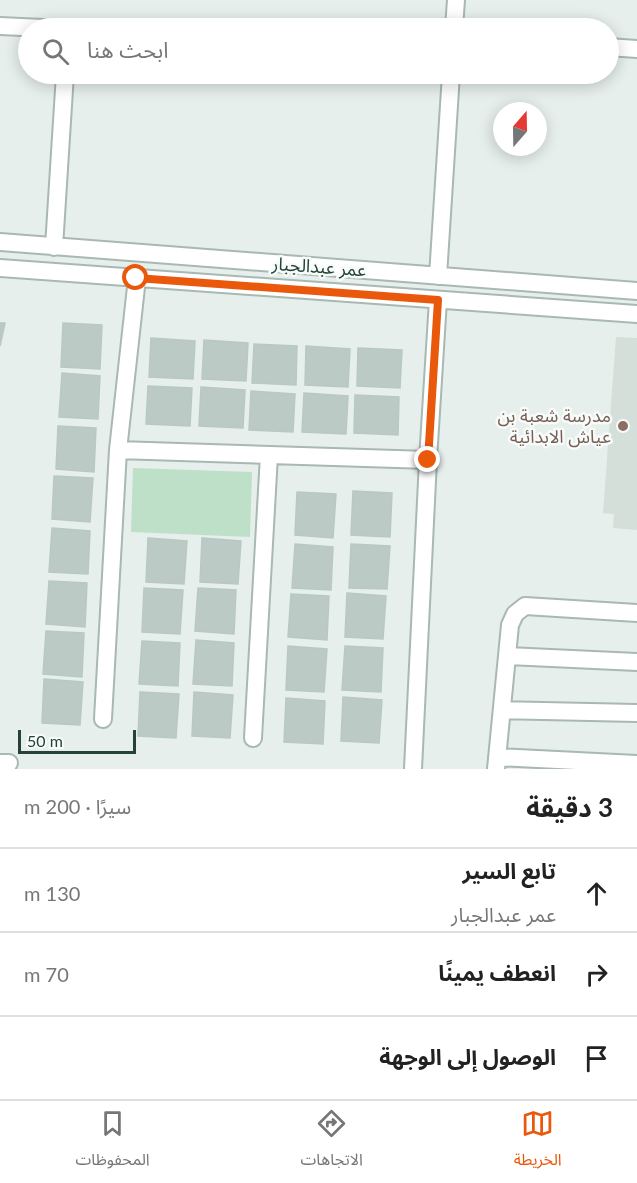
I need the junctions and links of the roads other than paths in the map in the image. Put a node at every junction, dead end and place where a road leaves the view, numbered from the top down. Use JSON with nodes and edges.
{"nodes":[{"id":1,"x":456,"y":0,"type":"edge"},
{"id":2,"x":455,"y":18,"type":"edge"},
{"id":3,"x":0,"y":26,"type":"edge"},
{"id":4,"x":18,"y":27,"type":"edge"},
{"id":5,"x":619,"y":48,"type":"edge"},
{"id":6,"x":637,"y":49,"type":"edge"},
{"id":7,"x":64,"y":84,"type":"edge"},
{"id":8,"x":450,"y":84,"type":"edge"},
{"id":9,"x":0,"y":242,"type":"edge"},
{"id":10,"x":54,"y":247,"type":"junction"},
{"id":11,"x":0,"y":268,"type":"edge"},
{"id":12,"x":438,"y":276,"type":"junction"},
{"id":13,"x":136,"y":278,"type":"junction"},
{"id":14,"x":637,"y":291,"type":"edge"},
{"id":15,"x":438,"y":300,"type":"junction"},
{"id":16,"x":637,"y":314,"type":"edge"},
{"id":17,"x":118,"y":450,"type":"junction"},
{"id":18,"x":269,"y":455,"type":"junction"},
{"id":19,"x":428,"y":460,"type":"junction"},
{"id":20,"x":637,"y":613,"type":"edge"},
{"id":21,"x":507,"y":656,"type":"junction"},
{"id":22,"x":637,"y":662,"type":"edge"},
{"id":23,"x":502,"y":710,"type":"junction"},
{"id":24,"x":637,"y":713,"type":"edge"},
{"id":25,"x":103,"y":719,"type":"dead end"},
{"id":26,"x":253,"y":738,"type":"dead end"},
{"id":27,"x":496,"y":763,"type":"edge"},
{"id":28,"x":637,"y":764,"type":"edge"},
{"id":29,"x":413,"y":769,"type":"edge"}],
"edges":[{"from":1,"to":2,"type":"street"},
{"from":3,"to":4,"type":"street"},
{"from":5,"to":6,"type":"street"},
{"from":7,"to":10,"type":"street"},
{"from":8,"to":12,"type":"street"},
{"from":9,"to":10,"type":"street","name":"عمر عبدالجبار"},
{"from":10,"to":12,"type":"street","name":"عمر عبدالجبار"},
{"from":11,"to":13,"type":"street","name":"عمر عبدالجبار"},
{"from":12,"to":14,"type":"street","name":"عمر عبدالجبار"},
{"from":13,"to":15,"type":"street","name":"عمر عبدالجبار"},
{"from":13,"to":17,"type":"street"},
{"from":15,"to":16,"type":"street","name":"عمر عبدالجبار"},
{"from":15,"to":19,"type":"street"},
{"from":17,"to":18,"type":"street"},
{"from":17,"to":25,"type":"street"},
{"from":18,"to":19,"type":"street"},
{"from":18,"to":26,"type":"street"},
{"from":19,"to":29,"type":"street"},
{"from":20,"to":21,"type":"street"},
{"from":21,"to":22,"type":"street"},
{"from":21,"to":23,"type":"street"},
{"from":23,"to":24,"type":"street"},
{"from":23,"to":27,"type":"street"},
{"from":27,"to":28,"type":"street"}]}
